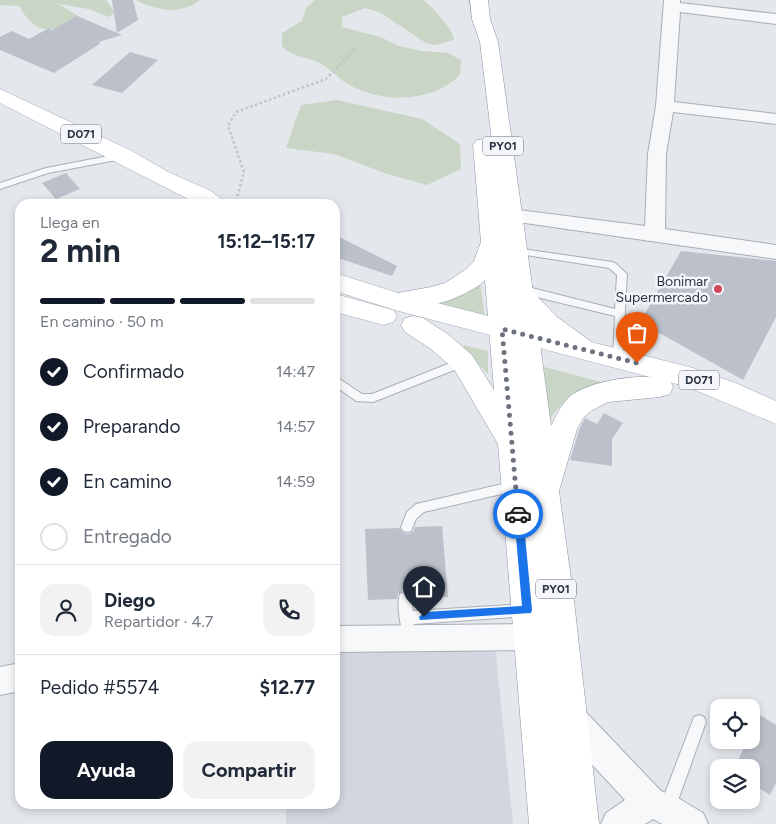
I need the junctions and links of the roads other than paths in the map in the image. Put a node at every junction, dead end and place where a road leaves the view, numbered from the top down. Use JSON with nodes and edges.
{"nodes":[{"id":1,"x":672,"y":4,"type":"edge"},
{"id":2,"x":480,"y":9,"type":"edge"},
{"id":3,"x":776,"y":19,"type":"edge"},
{"id":4,"x":0,"y":95,"type":"edge"},
{"id":5,"x":665,"y":106,"type":"junction"},
{"id":6,"x":776,"y":119,"type":"edge"},
{"id":7,"x":124,"y":156,"type":"junction"},
{"id":8,"x":160,"y":177,"type":"junction"},
{"id":9,"x":0,"y":186,"type":"edge"},
{"id":10,"x":181,"y":199,"type":"edge"},
{"id":11,"x":207,"y":199,"type":"edge"},
{"id":12,"x":511,"y":216,"type":"junction"},
{"id":13,"x":655,"y":234,"type":"junction"},
{"id":14,"x":493,"y":242,"type":"junction"},
{"id":15,"x":516,"y":251,"type":"junction"},
{"id":16,"x":776,"y":252,"type":"edge"},
{"id":17,"x":340,"y":284,"type":"edge"},
{"id":18,"x":521,"y":293,"type":"junction"},
{"id":19,"x":395,"y":301,"type":"junction"},
{"id":20,"x":340,"y":304,"type":"edge"},
{"id":21,"x":620,"y":314,"type":"junction"},
{"id":22,"x":414,"y":325,"type":"junction"},
{"id":23,"x":515,"y":341,"type":"junction"},
{"id":24,"x":584,"y":350,"type":"junction"},
{"id":25,"x":618,"y":359,"type":"junction"},
{"id":26,"x":463,"y":362,"type":"junction"},
{"id":27,"x":340,"y":384,"type":"edge"},
{"id":28,"x":660,"y":387,"type":"junction"},
{"id":29,"x":776,"y":413,"type":"edge"},
{"id":30,"x":776,"y":432,"type":"edge"},
{"id":31,"x":512,"y":445,"type":"junction"},
{"id":32,"x":516,"y":486,"type":"junction"},
{"id":33,"x":544,"y":501,"type":"junction"},
{"id":34,"x":407,"y":527,"type":"dead end"},
{"id":35,"x":405,"y":598,"type":"dead end"},
{"id":36,"x":529,"y":624,"type":"junction"},
{"id":37,"x":407,"y":628,"type":"junction"},
{"id":38,"x":340,"y":638,"type":"edge"},
{"id":39,"x":15,"y":678,"type":"edge"},
{"id":40,"x":0,"y":681,"type":"edge"},
{"id":41,"x":570,"y":718,"type":"junction"},
{"id":42,"x":700,"y":722,"type":"dead end"},
{"id":43,"x":670,"y":812,"type":"edge"},
{"id":44,"x":548,"y":824,"type":"edge"},
{"id":45,"x":580,"y":824,"type":"edge"},
{"id":46,"x":617,"y":824,"type":"edge"}],
"edges":[{"from":1,"to":3,"type":"street"},
{"from":1,"to":5,"type":"street"},
{"from":2,"to":12,"type":"main road","number":"PY01"},
{"from":2,"to":14,"type":"main road","number":"PY01"},
{"from":4,"to":7,"type":"main road","number":"D071"},
{"from":5,"to":6,"type":"street"},
{"from":5,"to":13,"type":"street"},
{"from":7,"to":8,"type":"main road","number":"D071"},
{"from":7,"to":9,"type":"lane"},
{"from":8,"to":10,"type":"main road","number":"D071"},
{"from":8,"to":11,"type":"main road","number":"D071"},
{"from":12,"to":13,"type":"street"},
{"from":12,"to":15,"type":"main road","number":"PY01"},
{"from":13,"to":16,"type":"street"},
{"from":14,"to":19,"type":"main road"},
{"from":14,"to":23,"type":"main road","number":"PY01"},
{"from":15,"to":18,"type":"main road","number":"PY01"},
{"from":15,"to":21,"type":"lane"},
{"from":17,"to":19,"type":"main road","number":"D071"},
{"from":18,"to":21,"type":"lane"},
{"from":18,"to":23,"type":"main road","number":"PY01"},
{"from":18,"to":24,"type":"main road"},
{"from":19,"to":23,"type":"main road","number":"D071"},
{"from":20,"to":22,"type":"main road","number":"D071"},
{"from":21,"to":25,"type":"lane"},
{"from":22,"to":23,"type":"main road","number":"D071"},
{"from":22,"to":26,"type":"main road"},
{"from":23,"to":24,"type":"main road","number":"D071"},
{"from":23,"to":28,"type":"main road","number":"D071"},
{"from":23,"to":31,"type":"main road","number":"PY01"},
{"from":23,"to":33,"type":"main road","number":"PY01"},
{"from":24,"to":25,"type":"main road","number":"D071"},
{"from":25,"to":29,"type":"main road","number":"D071"},
{"from":26,"to":27,"type":"lane"},
{"from":26,"to":31,"type":"main road"},
{"from":28,"to":30,"type":"main road","number":"D071"},
{"from":28,"to":33,"type":"main road"},
{"from":31,"to":32,"type":"main road","number":"PY01"},
{"from":32,"to":34,"type":"lane"},
{"from":32,"to":36,"type":"main road","number":"PY01"},
{"from":33,"to":41,"type":"main road","number":"PY01"},
{"from":35,"to":37,"type":"lane"},
{"from":36,"to":37,"type":"street"},
{"from":36,"to":44,"type":"main road","number":"PY01"},
{"from":37,"to":38,"type":"street"},
{"from":39,"to":40,"type":"street"},
{"from":41,"to":43,"type":"street"},
{"from":41,"to":45,"type":"main road","number":"PY01"},
{"from":42,"to":43,"type":"lane"},
{"from":43,"to":46,"type":"street"}]}
